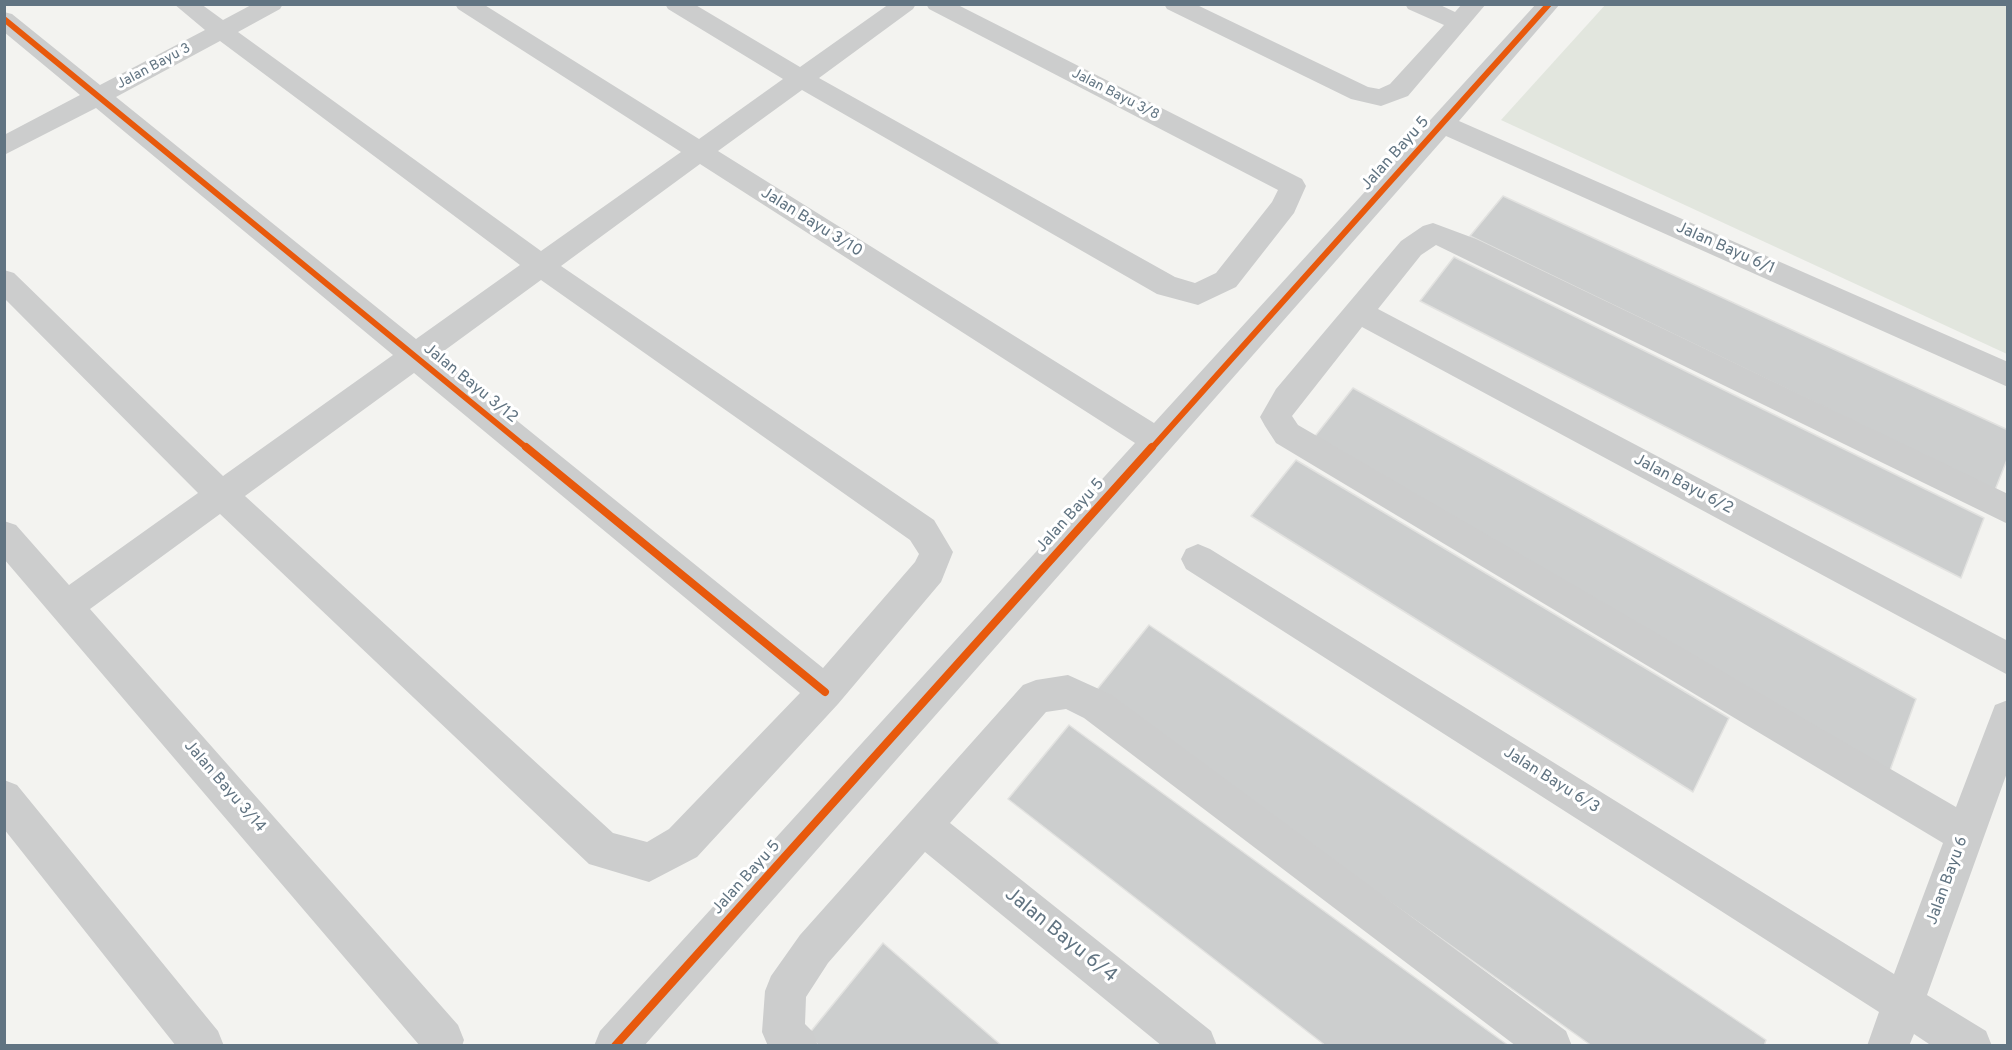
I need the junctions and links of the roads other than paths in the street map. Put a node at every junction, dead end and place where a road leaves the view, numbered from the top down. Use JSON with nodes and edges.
{"nodes":[{"id":1,"x":184,"y":4,"type":"edge"},
{"id":2,"x":272,"y":4,"type":"edge"},
{"id":3,"x":466,"y":4,"type":"edge"},
{"id":4,"x":676,"y":4,"type":"edge"},
{"id":5,"x":905,"y":4,"type":"edge"},
{"id":6,"x":937,"y":4,"type":"edge"},
{"id":7,"x":1175,"y":4,"type":"edge"},
{"id":8,"x":1416,"y":4,"type":"edge"},
{"id":9,"x":1475,"y":4,"type":"edge"},
{"id":10,"x":1548,"y":4,"type":"edge"},
{"id":11,"x":4,"y":19,"type":"edge"},
{"id":12,"x":1458,"y":22,"type":"junction"},
{"id":13,"x":220,"y":32,"type":"junction"},
{"id":14,"x":801,"y":79,"type":"junction"},
{"id":15,"x":99,"y":96,"type":"junction"},
{"id":16,"x":1442,"y":124,"type":"junction"},
{"id":17,"x":4,"y":146,"type":"edge"},
{"id":18,"x":699,"y":152,"type":"junction"},
{"id":19,"x":541,"y":266,"type":"junction"},
{"id":20,"x":4,"y":280,"type":"edge"},
{"id":21,"x":1359,"y":312,"type":"junction"},
{"id":22,"x":415,"y":356,"type":"junction"},
{"id":23,"x":2007,"y":375,"type":"edge"},
{"id":24,"x":1157,"y":441,"type":"junction"},
{"id":25,"x":221,"y":495,"type":"junction"},
{"id":26,"x":2007,"y":510,"type":"edge"},
{"id":27,"x":4,"y":535,"type":"edge"},
{"id":28,"x":1198,"y":560,"type":"dead end"},
{"id":29,"x":67,"y":606,"type":"junction"},
{"id":30,"x":2007,"y":659,"type":"edge"},
{"id":31,"x":825,"y":692,"type":"junction"},
{"id":32,"x":2007,"y":717,"type":"edge"},
{"id":33,"x":4,"y":798,"type":"edge"},
{"id":34,"x":924,"y":827,"type":"junction"},
{"id":35,"x":1965,"y":834,"type":"junction"},
{"id":36,"x":1904,"y":1002,"type":"junction"},
{"id":37,"x":443,"y":1040,"type":"dead end"},
{"id":38,"x":203,"y":1046,"type":"edge"},
{"id":39,"x":615,"y":1046,"type":"edge"},
{"id":40,"x":797,"y":1046,"type":"edge"},
{"id":41,"x":1196,"y":1046,"type":"edge"},
{"id":42,"x":1551,"y":1046,"type":"edge"},
{"id":43,"x":1888,"y":1046,"type":"edge"},
{"id":44,"x":1971,"y":1046,"type":"edge"}],
"edges":[{"from":1,"to":13,"type":"street"},
{"from":2,"to":13,"type":"street","name":"Jalan Bayu 3"},
{"from":3,"to":18,"type":"street","name":"Jalan Bayu 3/10"},
{"from":4,"to":14,"type":"street"},
{"from":5,"to":14,"type":"street"},
{"from":6,"to":14,"type":"street","name":"Jalan Bayu 3/8"},
{"from":7,"to":12,"type":"street"},
{"from":8,"to":12,"type":"street"},
{"from":9,"to":12,"type":"street"},
{"from":10,"to":16,"type":"street","name":"Jalan Bayu 5"},
{"from":11,"to":15,"type":"street","name":"Jalan Bayu 3/12"},
{"from":13,"to":15,"type":"street","name":"Jalan Bayu 3"},
{"from":13,"to":19,"type":"street"},
{"from":14,"to":18,"type":"street"},
{"from":15,"to":17,"type":"street","name":"Jalan Bayu 3"},
{"from":15,"to":22,"type":"street","name":"Jalan Bayu 3/12"},
{"from":16,"to":23,"type":"street","name":"Jalan Bayu 6/1"},
{"from":16,"to":24,"type":"street","name":"Jalan Bayu 5"},
{"from":18,"to":19,"type":"street"},
{"from":18,"to":24,"type":"street","name":"Jalan Bayu 3/10"},
{"from":19,"to":22,"type":"street"},
{"from":19,"to":31,"type":"street"},
{"from":20,"to":25,"type":"street"},
{"from":21,"to":26,"type":"street"},
{"from":21,"to":30,"type":"street","name":"Jalan Bayu 6/2"},
{"from":21,"to":35,"type":"street"},
{"from":22,"to":25,"type":"street"},
{"from":22,"to":31,"type":"street","name":"Jalan Bayu 3/12"},
{"from":24,"to":39,"type":"street","name":"Jalan Bayu 5"},
{"from":25,"to":29,"type":"street"},
{"from":25,"to":31,"type":"street"},
{"from":27,"to":29,"type":"street","name":"Jalan Bayu 3/14"},
{"from":28,"to":36,"type":"street","name":"Jalan Bayu 6/3"},
{"from":29,"to":37,"type":"street","name":"Jalan Bayu 3/14"},
{"from":32,"to":35,"type":"street","name":"Jalan Bayu 6"},
{"from":33,"to":38,"type":"street"},
{"from":34,"to":40,"type":"street"},
{"from":34,"to":41,"type":"street","name":"Jalan Bayu 6/4"},
{"from":34,"to":42,"type":"street"},
{"from":35,"to":36,"type":"street","name":"Jalan Bayu 6"},
{"from":36,"to":43,"type":"street","name":"Jalan Bayu 6"},
{"from":36,"to":44,"type":"street","name":"Jalan Bayu 6/3"}]}
